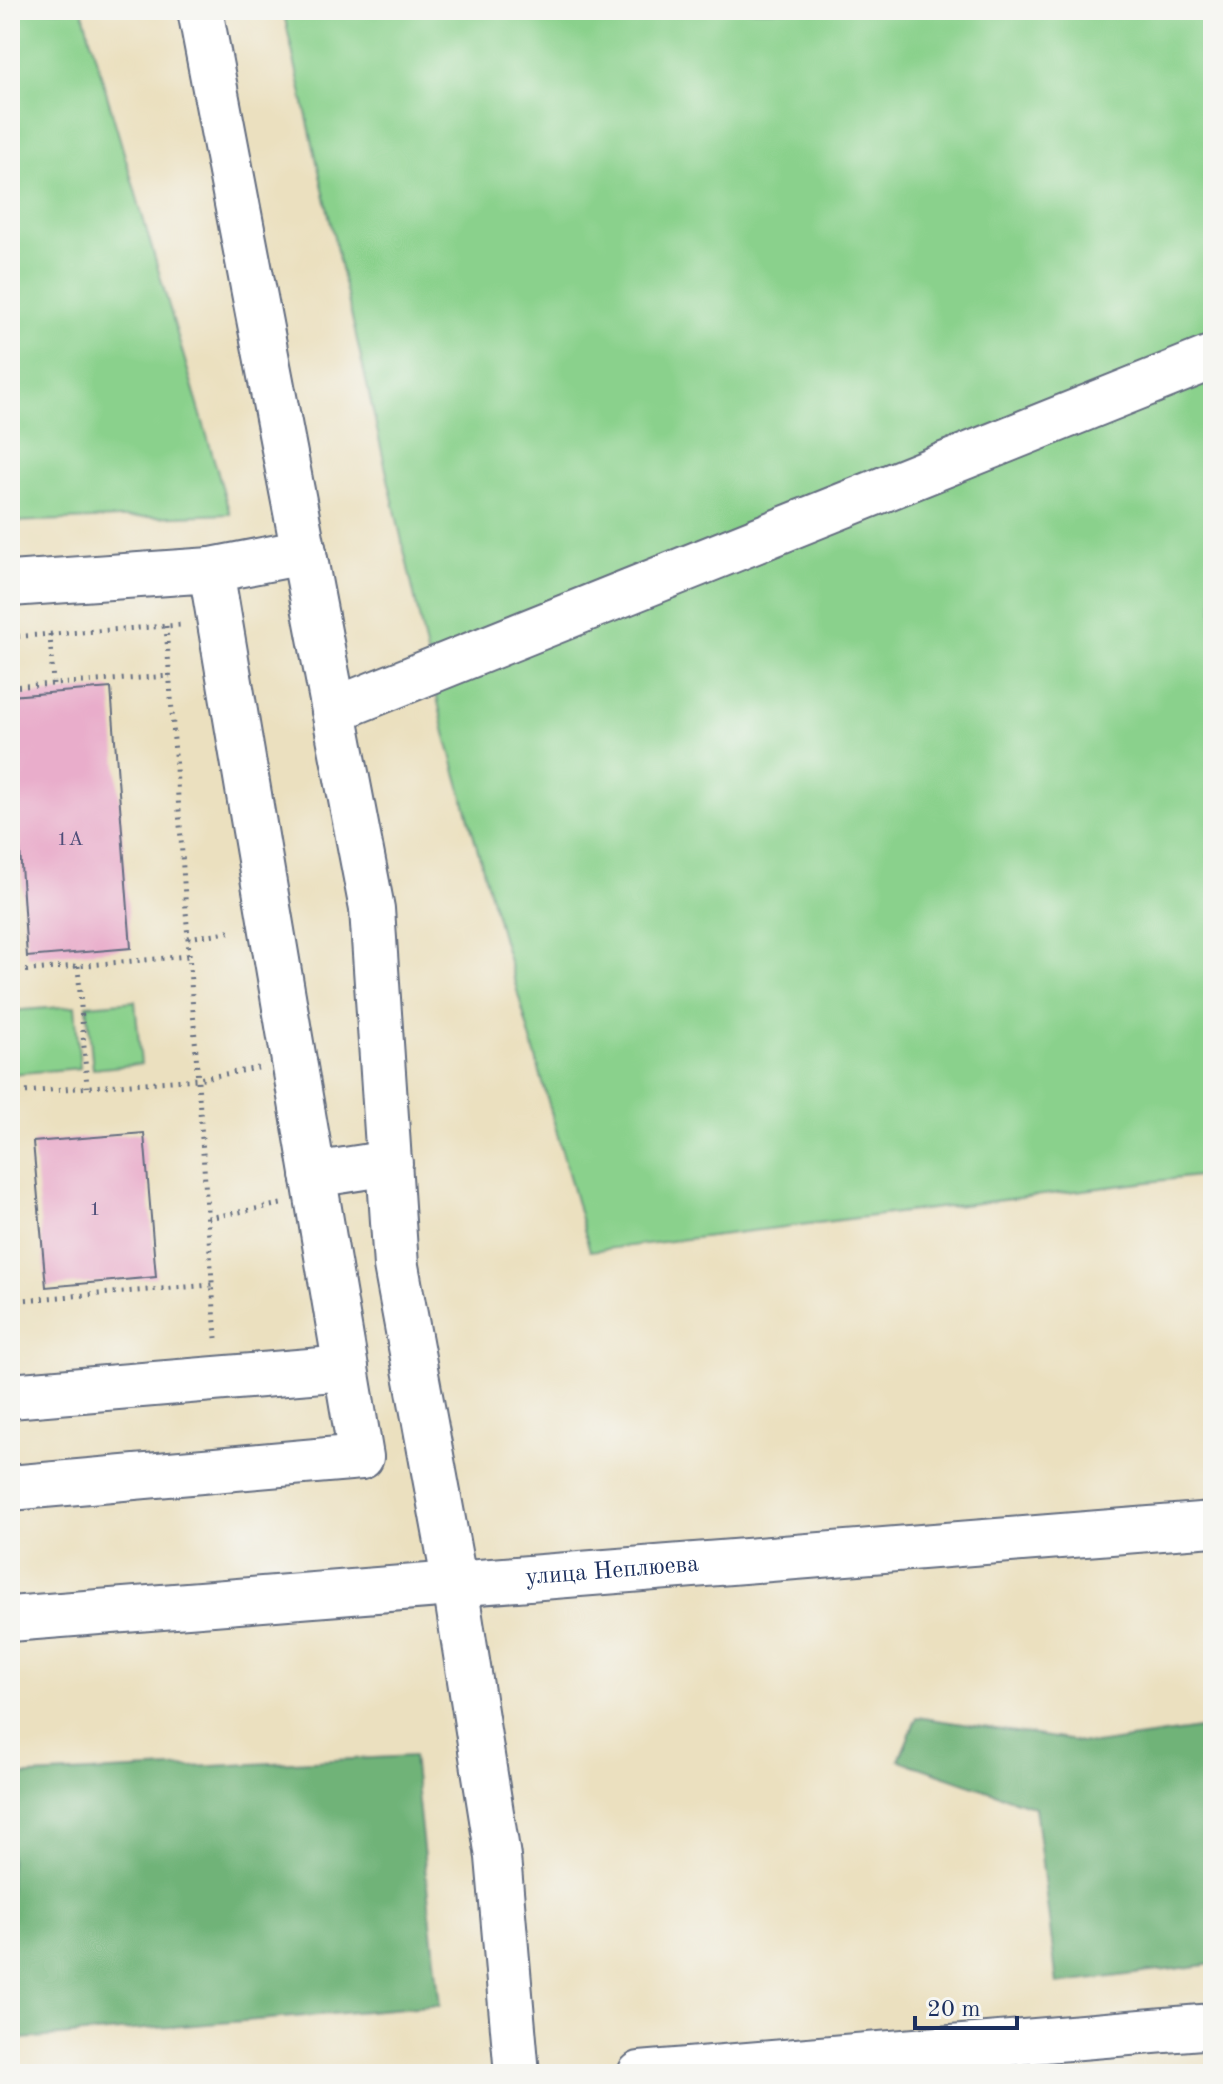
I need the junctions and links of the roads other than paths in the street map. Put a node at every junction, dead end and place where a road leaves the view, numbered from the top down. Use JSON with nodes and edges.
{"nodes":[{"id":1,"x":200,"y":10,"type":"edge"},
{"id":2,"x":1213,"y":357,"type":"edge"},
{"id":3,"x":304,"y":552,"type":"junction"},
{"id":4,"x":211,"y":570,"type":"junction"},
{"id":5,"x":10,"y":584,"type":"edge"},
{"id":6,"x":334,"y":710,"type":"junction"},
{"id":7,"x":390,"y":1163,"type":"junction"},
{"id":8,"x":315,"y":1186,"type":"junction"},
{"id":9,"x":346,"y":1368,"type":"junction"},
{"id":10,"x":10,"y":1396,"type":"edge"},
{"id":11,"x":10,"y":1488,"type":"edge"},
{"id":12,"x":1213,"y":1524,"type":"edge"},
{"id":13,"x":455,"y":1585,"type":"junction"},
{"id":14,"x":10,"y":1619,"type":"edge"},
{"id":15,"x":1213,"y":2026,"type":"edge"},
{"id":16,"x":942,"y":2061,"type":"edge"},
{"id":17,"x":704,"y":2072,"type":"edge"},
{"id":18,"x":517,"y":2074,"type":"edge"},
{"id":19,"x":640,"y":2074,"type":"edge"}],
"edges":[{"from":1,"to":3,"type":"street"},
{"from":2,"to":6,"type":"street"},
{"from":3,"to":4,"type":"street"},
{"from":3,"to":6,"type":"street"},
{"from":4,"to":5,"type":"street"},
{"from":4,"to":8,"type":"street"},
{"from":6,"to":7,"type":"street"},
{"from":7,"to":8,"type":"street"},
{"from":7,"to":13,"type":"street"},
{"from":8,"to":9,"type":"street"},
{"from":9,"to":10,"type":"street"},
{"from":9,"to":11,"type":"street"},
{"from":12,"to":13,"type":"street","name":"улица Неплюева"},
{"from":13,"to":14,"type":"street","name":"улица Неплюева"},
{"from":13,"to":18,"type":"street"},
{"from":15,"to":16,"type":"street"},
{"from":16,"to":17,"type":"street"},
{"from":17,"to":19,"type":"street"}]}
